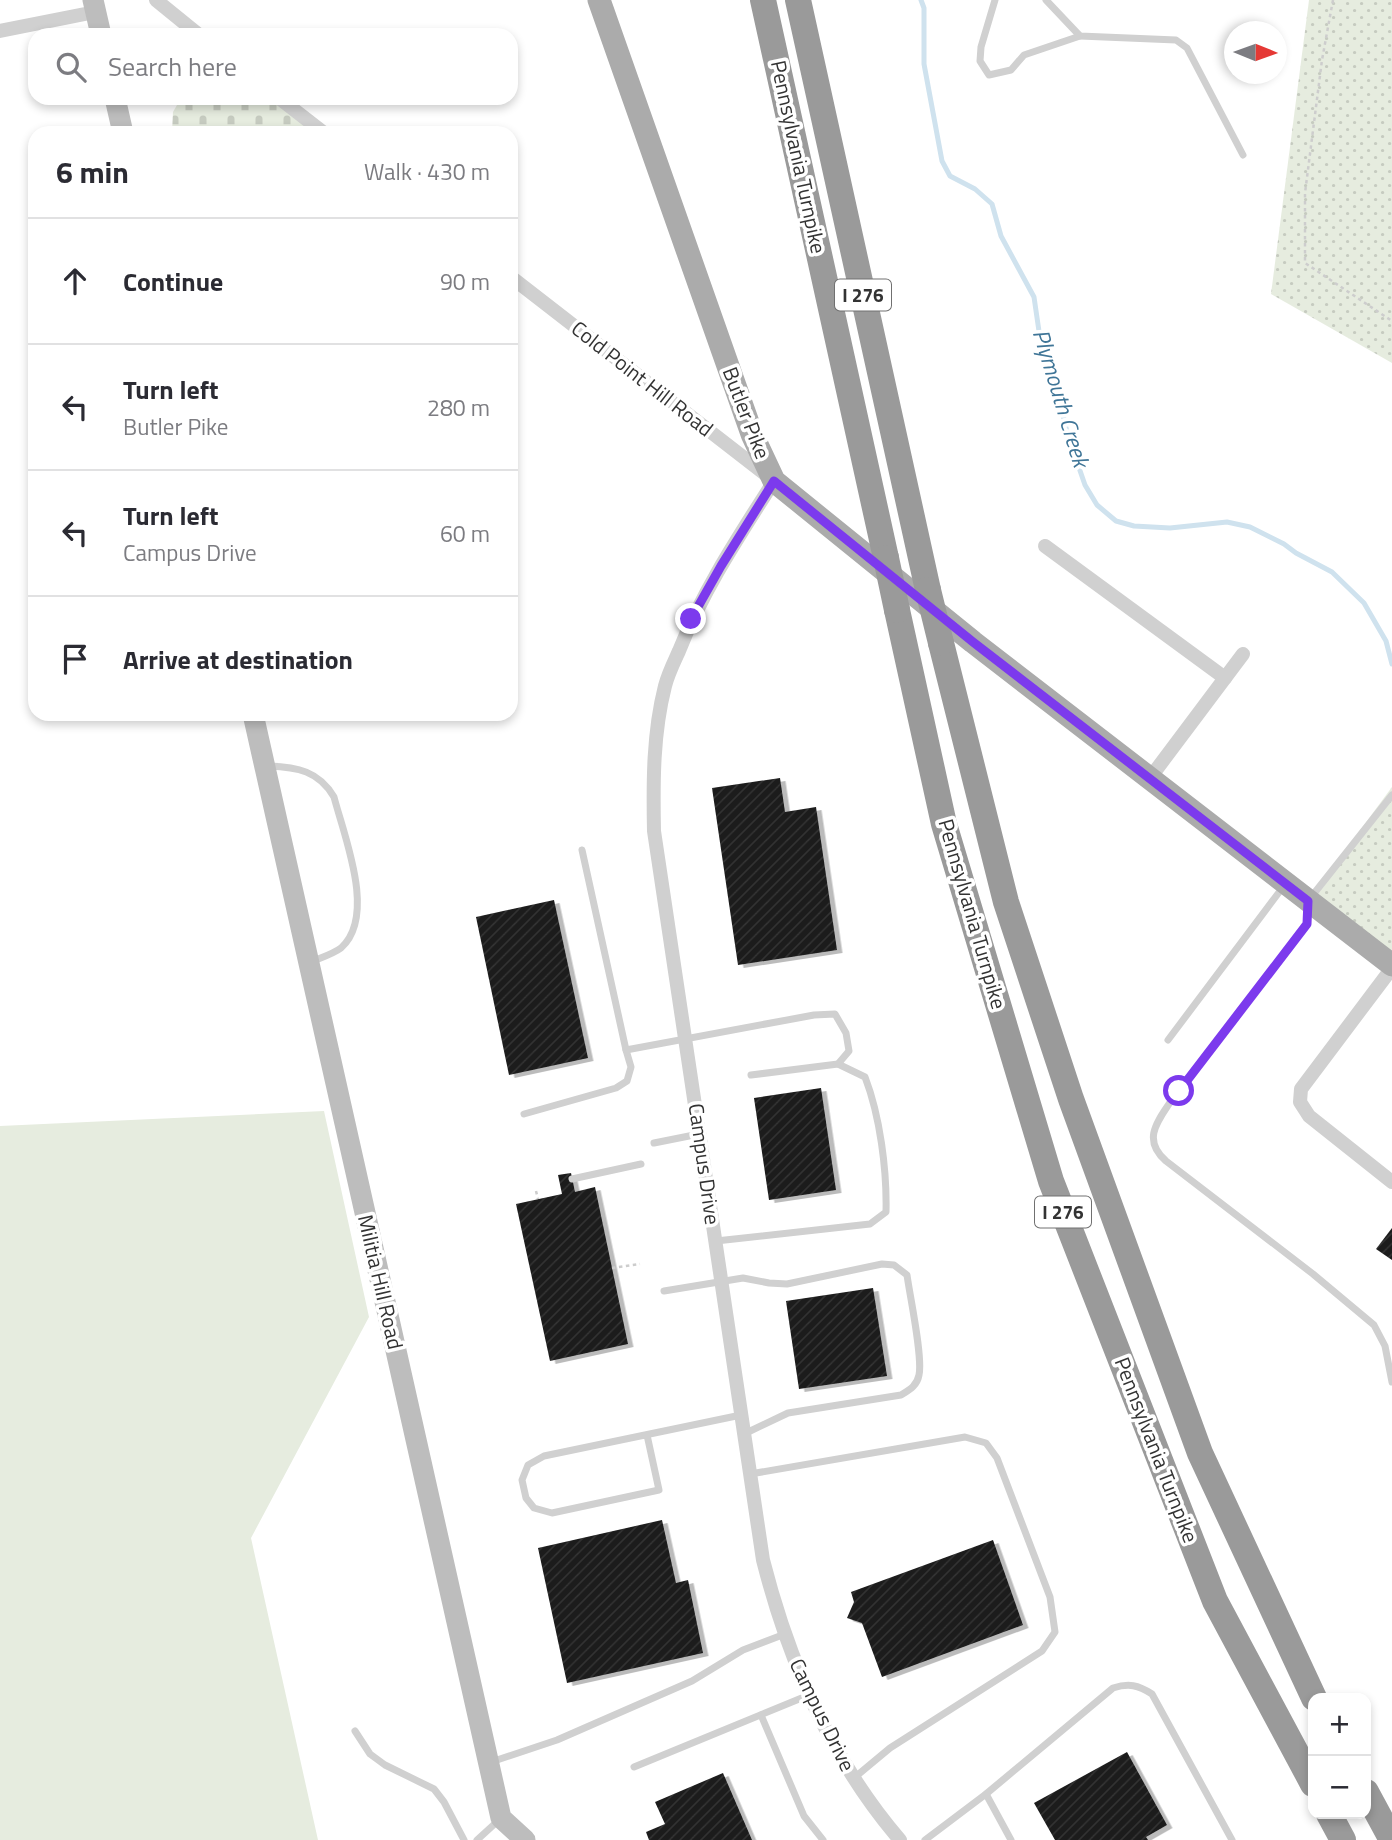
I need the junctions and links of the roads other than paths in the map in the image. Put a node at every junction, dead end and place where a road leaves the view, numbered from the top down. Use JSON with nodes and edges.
{"nodes":[{"id":1,"x":156,"y":0,"type":"edge"},
{"id":2,"x":600,"y":0,"type":"edge"},
{"id":3,"x":763,"y":0,"type":"edge"},
{"id":4,"x":798,"y":0,"type":"edge"},
{"id":5,"x":995,"y":0,"type":"edge"},
{"id":6,"x":1046,"y":0,"type":"edge"},
{"id":7,"x":94,"y":6,"type":"edge"},
{"id":8,"x":99,"y":28,"type":"edge"},
{"id":9,"x":190,"y":28,"type":"edge"},
{"id":10,"x":0,"y":31,"type":"edge"},
{"id":11,"x":1080,"y":36,"type":"junction"},
{"id":12,"x":116,"y":105,"type":"edge"},
{"id":13,"x":288,"y":105,"type":"edge"},
{"id":14,"x":121,"y":126,"type":"edge"},
{"id":15,"x":315,"y":126,"type":"edge"},
{"id":16,"x":1243,"y":155,"type":"dead end"},
{"id":17,"x":518,"y":282,"type":"edge"},
{"id":18,"x":774,"y":481,"type":"junction"},
{"id":19,"x":1045,"y":546,"type":"dead end"},
{"id":20,"x":1243,"y":654,"type":"dead end"},
{"id":21,"x":1225,"y":678,"type":"junction"},
{"id":22,"x":255,"y":721,"type":"edge"},
{"id":23,"x":264,"y":765,"type":"junction"},
{"id":24,"x":1150,"y":778,"type":"junction"},
{"id":25,"x":1392,"y":795,"type":"edge"},
{"id":26,"x":582,"y":850,"type":"dead end"},
{"id":27,"x":1285,"y":883,"type":"junction"},
{"id":28,"x":1308,"y":901,"type":"junction"},
{"id":29,"x":309,"y":963,"type":"junction"},
{"id":30,"x":1392,"y":967,"type":"edge"},
{"id":31,"x":686,"y":1040,"type":"junction"},
{"id":32,"x":1168,"y":1040,"type":"dead end"},
{"id":33,"x":626,"y":1050,"type":"junction"},
{"id":34,"x":838,"y":1063,"type":"junction"},
{"id":35,"x":751,"y":1075,"type":"dead end"},
{"id":36,"x":524,"y":1114,"type":"dead end"},
{"id":37,"x":700,"y":1134,"type":"junction"},
{"id":38,"x":654,"y":1143,"type":"dead end"},
{"id":39,"x":641,"y":1164,"type":"dead end"},
{"id":40,"x":572,"y":1180,"type":"dead end"},
{"id":41,"x":1392,"y":1182,"type":"edge"},
{"id":42,"x":716,"y":1241,"type":"junction"},
{"id":43,"x":722,"y":1283,"type":"junction"},
{"id":44,"x":664,"y":1291,"type":"dead end"},
{"id":45,"x":1392,"y":1382,"type":"edge"},
{"id":46,"x":741,"y":1415,"type":"junction"},
{"id":47,"x":744,"y":1434,"type":"junction"},
{"id":48,"x":647,"y":1435,"type":"junction"},
{"id":49,"x":750,"y":1474,"type":"junction"},
{"id":50,"x":785,"y":1634,"type":"junction"},
{"id":51,"x":1312,"y":1693,"type":"edge"},
{"id":52,"x":810,"y":1695,"type":"junction"},
{"id":53,"x":761,"y":1715,"type":"junction"},
{"id":54,"x":355,"y":1731,"type":"dead end"},
{"id":55,"x":488,"y":1763,"type":"junction"},
{"id":56,"x":634,"y":1767,"type":"dead end"},
{"id":57,"x":1308,"y":1775,"type":"edge"},
{"id":58,"x":853,"y":1779,"type":"junction"},
{"id":59,"x":986,"y":1794,"type":"junction"},
{"id":60,"x":1371,"y":1801,"type":"edge"},
{"id":61,"x":501,"y":1818,"type":"junction"},
{"id":62,"x":1332,"y":1819,"type":"edge"},
{"id":63,"x":464,"y":1840,"type":"edge"},
{"id":64,"x":477,"y":1840,"type":"edge"},
{"id":65,"x":525,"y":1840,"type":"edge"},
{"id":66,"x":823,"y":1840,"type":"edge"},
{"id":67,"x":900,"y":1840,"type":"edge"},
{"id":68,"x":925,"y":1840,"type":"edge"},
{"id":69,"x":1011,"y":1840,"type":"edge"},
{"id":70,"x":1232,"y":1840,"type":"edge"},
{"id":71,"x":1343,"y":1840,"type":"edge"},
{"id":72,"x":1392,"y":1840,"type":"edge"}],
"edges":[{"from":1,"to":9,"type":"street"},
{"from":2,"to":18,"type":"main road","name":"Butler Pike"},
{"from":3,"to":57,"type":"highway","name":"Pennsylvania Turnpike","number":"I 276","bridge":true},
{"from":4,"to":51,"type":"highway","name":"Pennsylvania Turnpike","number":"I 276","bridge":true},
{"from":5,"to":11,"type":"lane"},
{"from":6,"to":11,"type":"lane"},
{"from":7,"to":8,"type":"street"},
{"from":7,"to":10,"type":"street"},
{"from":11,"to":16,"type":"lane"},
{"from":12,"to":14,"type":"street"},
{"from":13,"to":15,"type":"street"},
{"from":17,"to":18,"type":"street","name":"Cold Point Hill Road"},
{"from":18,"to":24,"type":"main road","name":"Butler Pike"},
{"from":18,"to":31,"type":"street","name":"Campus Drive"},
{"from":19,"to":21,"type":"street"},
{"from":20,"to":21,"type":"street"},
{"from":21,"to":24,"type":"street"},
{"from":22,"to":23,"type":"street","name":"Militia Hill Road"},
{"from":23,"to":29,"type":"street","name":"Militia Hill Road"},
{"from":23,"to":29,"type":"lane"},
{"from":24,"to":27,"type":"main road","name":"Butler Pike"},
{"from":25,"to":28,"type":"lane"},
{"from":26,"to":33,"type":"lane"},
{"from":27,"to":28,"type":"main road","name":"Butler Pike"},
{"from":27,"to":32,"type":"lane"},
{"from":28,"to":30,"type":"main road","name":"Butler Pike"},
{"from":28,"to":45,"type":"lane"},
{"from":29,"to":55,"type":"street","name":"Militia Hill Road"},
{"from":30,"to":41,"type":"street"},
{"from":31,"to":33,"type":"lane"},
{"from":31,"to":34,"type":"lane"},
{"from":31,"to":37,"type":"street","name":"Campus Drive"},
{"from":33,"to":36,"type":"lane"},
{"from":34,"to":35,"type":"lane"},
{"from":34,"to":42,"type":"lane"},
{"from":37,"to":38,"type":"lane"},
{"from":37,"to":42,"type":"street","name":"Campus Drive"},
{"from":39,"to":40,"type":"lane"},
{"from":42,"to":43,"type":"street","name":"Campus Drive"},
{"from":43,"to":44,"type":"lane"},
{"from":43,"to":46,"type":"street","name":"Campus Drive"},
{"from":43,"to":47,"type":"lane"},
{"from":46,"to":47,"type":"street","name":"Campus Drive"},
{"from":46,"to":48,"type":"lane"},
{"from":47,"to":49,"type":"street","name":"Campus Drive"},
{"from":48,"to":48,"type":"lane"},
{"from":49,"to":50,"type":"street","name":"Campus Drive"},
{"from":49,"to":58,"type":"lane"},
{"from":50,"to":52,"type":"street","name":"Campus Drive"},
{"from":50,"to":55,"type":"lane"},
{"from":52,"to":53,"type":"lane"},
{"from":52,"to":58,"type":"street","name":"Campus Drive"},
{"from":53,"to":56,"type":"lane"},
{"from":53,"to":66,"type":"lane"},
{"from":54,"to":63,"type":"lane"},
{"from":55,"to":61,"type":"street","name":"Militia Hill Road"},
{"from":58,"to":67,"type":"street","name":"Campus Drive"},
{"from":59,"to":68,"type":"lane"},
{"from":59,"to":69,"type":"lane"},
{"from":59,"to":70,"type":"lane"},
{"from":60,"to":72,"type":"highway"},
{"from":61,"to":64,"type":"lane"},
{"from":61,"to":65,"type":"street"},
{"from":62,"to":71,"type":"highway"}]}
